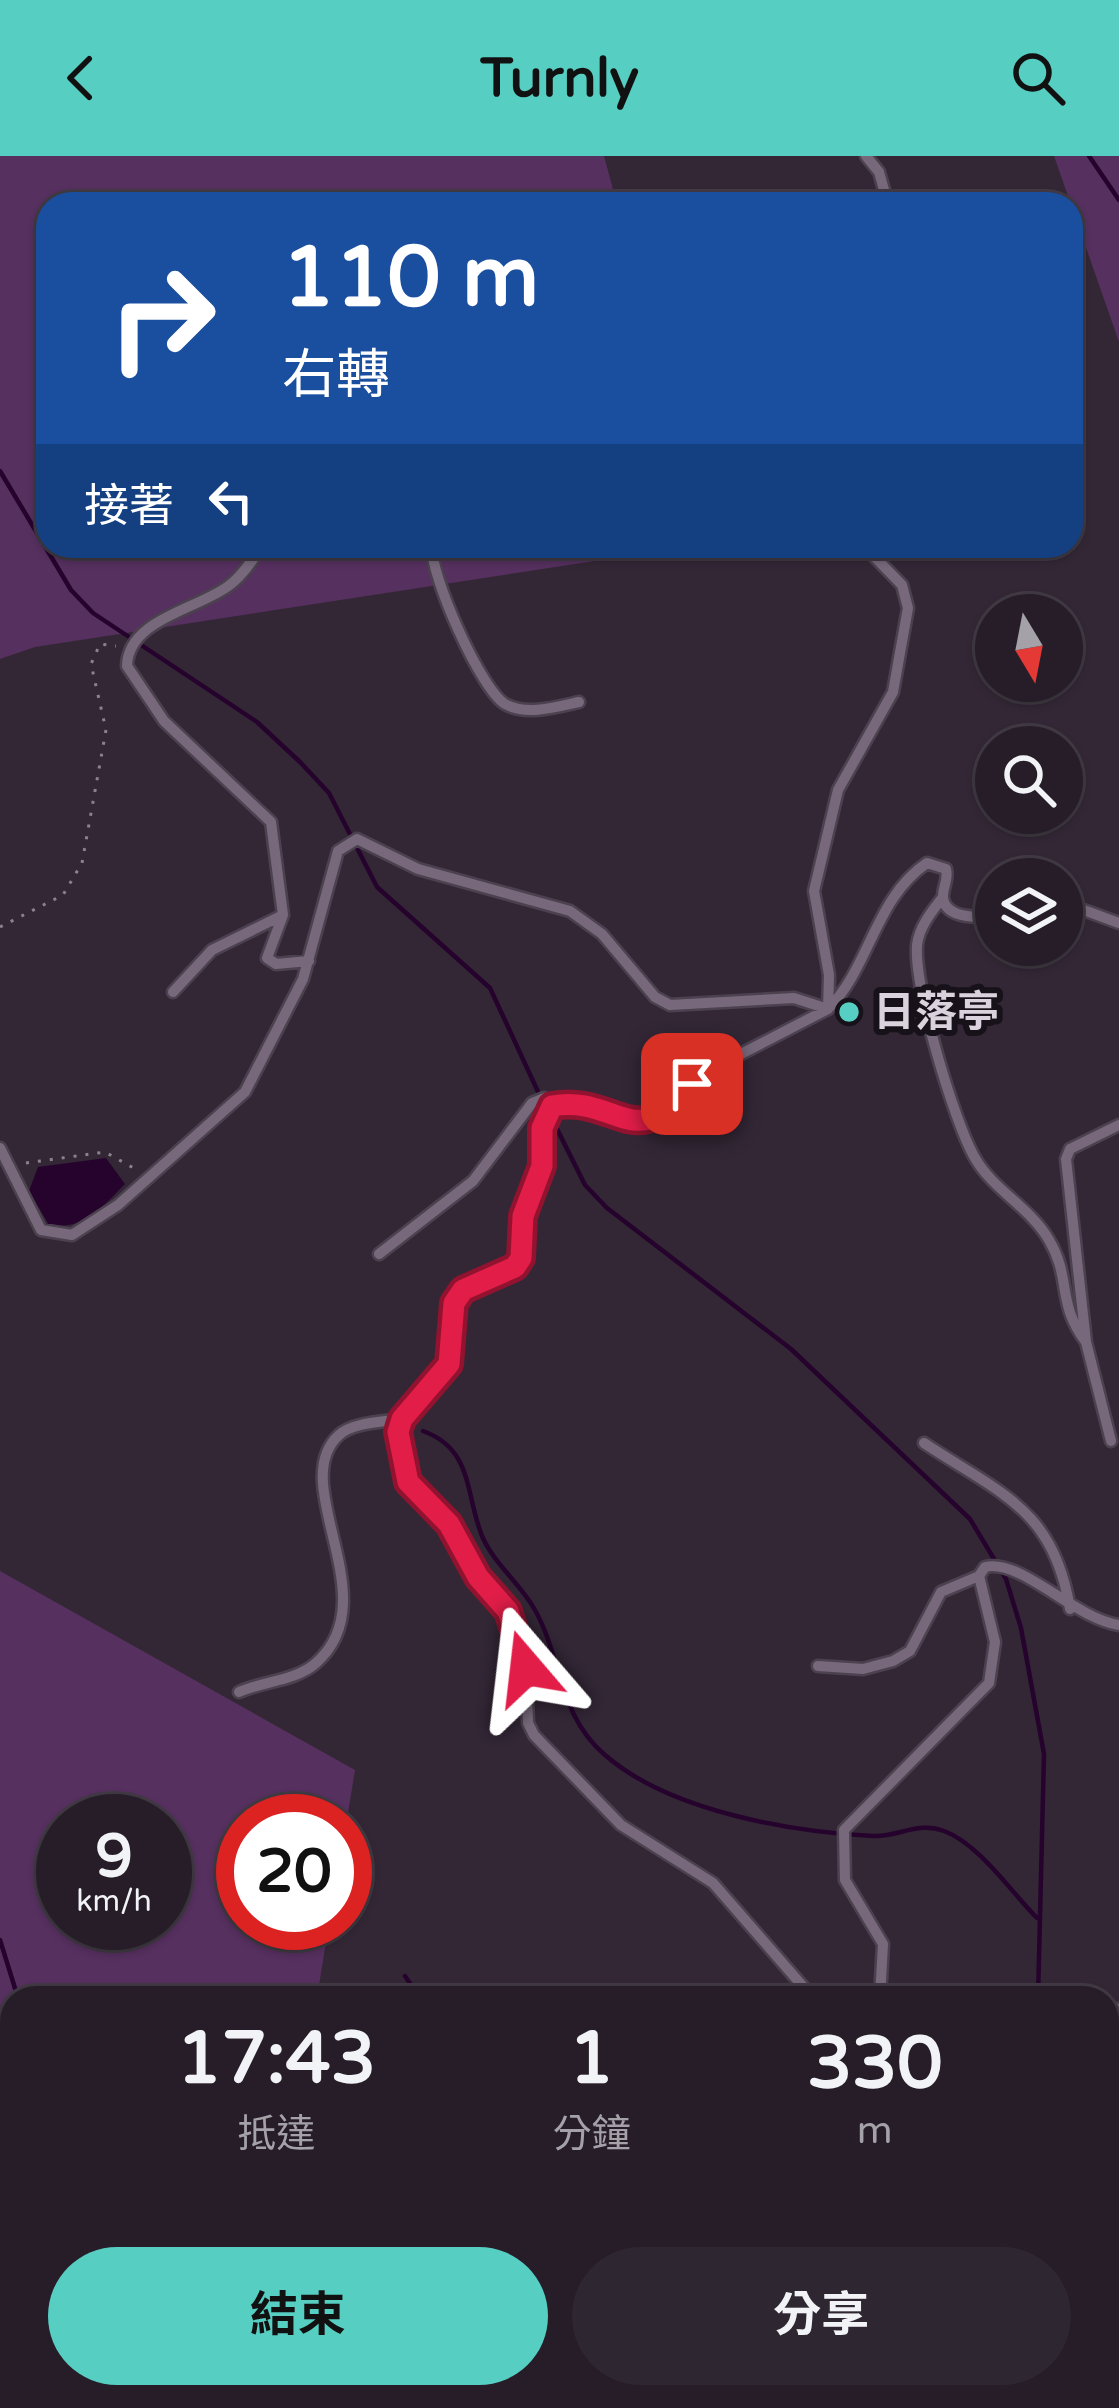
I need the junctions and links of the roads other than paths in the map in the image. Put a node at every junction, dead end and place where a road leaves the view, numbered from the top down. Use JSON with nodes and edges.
{"nodes":[{"id":1,"x":866,"y":156,"type":"edge"},
{"id":2,"x":885,"y":192,"type":"edge"},
{"id":3,"x":253,"y":558,"type":"edge"},
{"id":4,"x":435,"y":558,"type":"edge"},
{"id":5,"x":876,"y":558,"type":"edge"},
{"id":6,"x":579,"y":702,"type":"dead end"},
{"id":7,"x":943,"y":897,"type":"junction"},
{"id":8,"x":1083,"y":910,"type":"edge"},
{"id":9,"x":283,"y":915,"type":"junction"},
{"id":10,"x":975,"y":917,"type":"edge"},
{"id":11,"x":1119,"y":923,"type":"edge"},
{"id":12,"x":309,"y":962,"type":"junction"},
{"id":13,"x":173,"y":992,"type":"dead end"},
{"id":14,"x":828,"y":1009,"type":"junction"},
{"id":15,"x":552,"y":1106,"type":"junction"},
{"id":16,"x":1119,"y":1125,"type":"edge"},
{"id":17,"x":0,"y":1148,"type":"edge"},
{"id":18,"x":379,"y":1255,"type":"dead end"},
{"id":19,"x":1086,"y":1342,"type":"junction"},
{"id":20,"x":402,"y":1419,"type":"junction"},
{"id":21,"x":1111,"y":1441,"type":"dead end"},
{"id":22,"x":924,"y":1443,"type":"dead end"},
{"id":23,"x":979,"y":1576,"type":"junction"},
{"id":24,"x":1070,"y":1609,"type":"junction"},
{"id":25,"x":1119,"y":1625,"type":"edge"},
{"id":26,"x":818,"y":1666,"type":"dead end"},
{"id":27,"x":238,"y":1692,"type":"dead end"},
{"id":28,"x":803,"y":1986,"type":"edge"},
{"id":29,"x":881,"y":1986,"type":"edge"}],
"edges":[{"from":1,"to":2,"type":"lane"},
{"from":3,"to":9,"type":"lane"},
{"from":4,"to":6,"type":"lane"},
{"from":5,"to":14,"type":"lane"},
{"from":7,"to":10,"type":"lane"},
{"from":7,"to":14,"type":"lane"},
{"from":7,"to":19,"type":"lane"},
{"from":8,"to":11,"type":"lane"},
{"from":9,"to":12,"type":"lane"},
{"from":9,"to":13,"type":"lane"},
{"from":12,"to":14,"type":"lane"},
{"from":12,"to":17,"type":"lane"},
{"from":14,"to":15,"type":"lane"},
{"from":15,"to":18,"type":"lane"},
{"from":15,"to":20,"type":"lane"},
{"from":16,"to":19,"type":"lane"},
{"from":19,"to":21,"type":"lane"},
{"from":20,"to":27,"type":"lane"},
{"from":20,"to":28,"type":"lane"},
{"from":22,"to":24,"type":"lane"},
{"from":23,"to":24,"type":"lane"},
{"from":23,"to":26,"type":"lane"},
{"from":23,"to":29,"type":"lane"},
{"from":24,"to":25,"type":"lane"}]}
